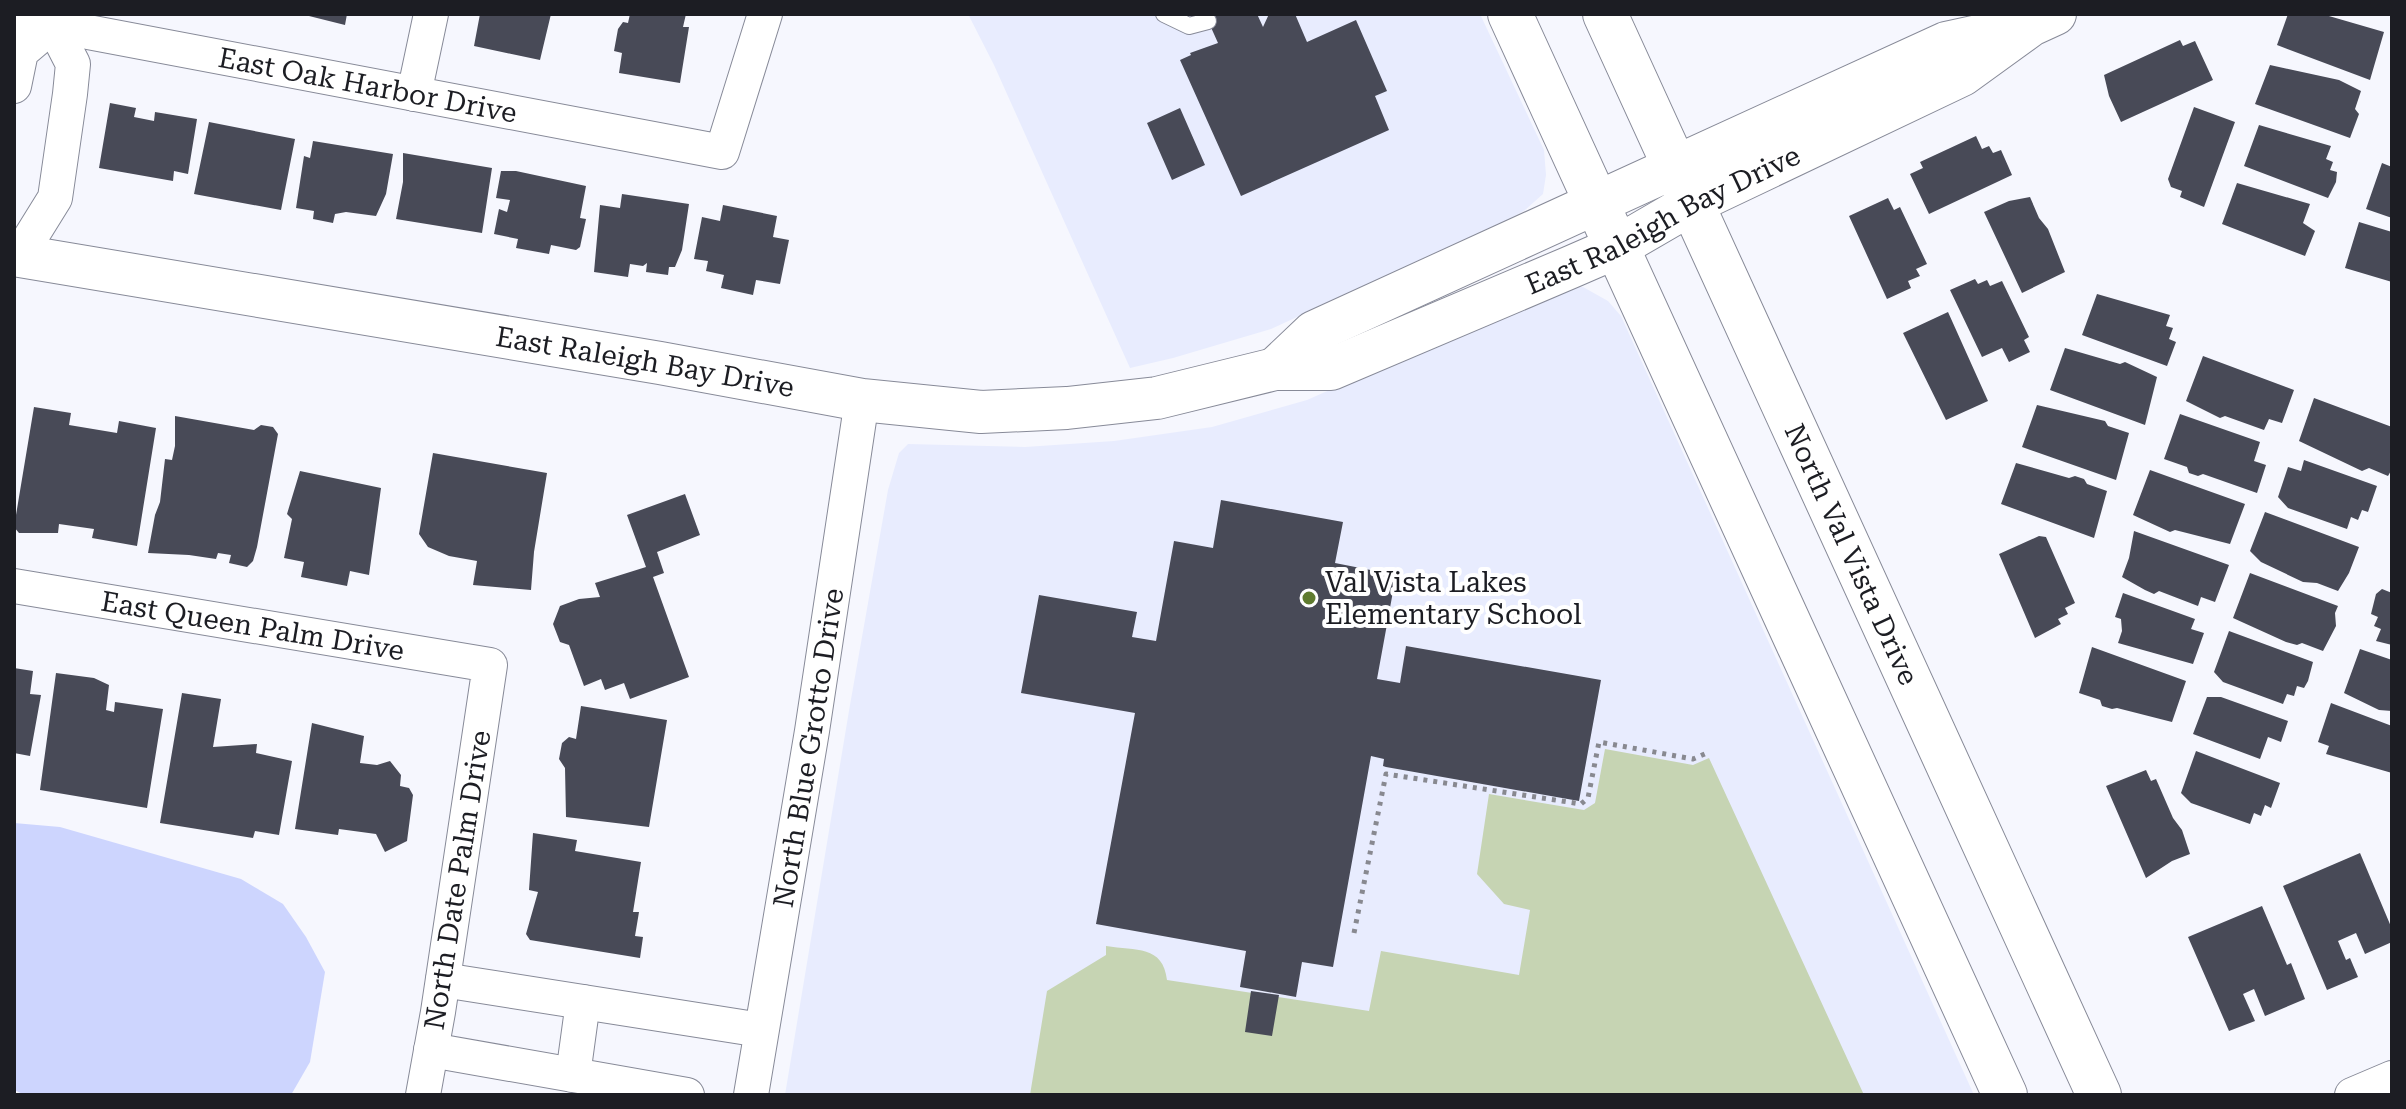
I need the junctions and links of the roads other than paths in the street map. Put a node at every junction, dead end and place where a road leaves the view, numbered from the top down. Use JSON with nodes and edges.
{"nodes":[{"id":1,"x":431,"y":14,"type":"edge"},
{"id":2,"x":765,"y":14,"type":"edge"},
{"id":3,"x":1164,"y":14,"type":"edge"},
{"id":4,"x":1510,"y":14,"type":"edge"},
{"id":5,"x":1605,"y":14,"type":"edge"},
{"id":6,"x":14,"y":18,"type":"edge"},
{"id":7,"x":2037,"y":18,"type":"edge"},
{"id":8,"x":54,"y":20,"type":"edge"},
{"id":9,"x":1208,"y":21,"type":"dead end"},
{"id":10,"x":14,"y":86,"type":"edge"},
{"id":11,"x":414,"y":94,"type":"junction"},
{"id":12,"x":1683,"y":185,"type":"junction"},
{"id":13,"x":1597,"y":203,"type":"junction"},
{"id":14,"x":1617,"y":247,"type":"junction"},
{"id":15,"x":16,"y":251,"type":"edge"},
{"id":16,"x":1275,"y":369,"type":"junction"},
{"id":17,"x":862,"y":400,"type":"junction"},
{"id":18,"x":14,"y":586,"type":"edge"},
{"id":19,"x":490,"y":665,"type":"joint"},
{"id":20,"x":443,"y":980,"type":"junction"},
{"id":21,"x":583,"y":1002,"type":"junction"},
{"id":22,"x":761,"y":1030,"type":"junction"},
{"id":23,"x":431,"y":1050,"type":"junction"},
{"id":24,"x":573,"y":1075,"type":"junction"},
{"id":25,"x":2392,"y":1078,"type":"edge"},
{"id":26,"x":423,"y":1095,"type":"edge"},
{"id":27,"x":687,"y":1095,"type":"edge"},
{"id":28,"x":751,"y":1095,"type":"edge"},
{"id":29,"x":2005,"y":1095,"type":"edge"},
{"id":30,"x":2099,"y":1095,"type":"edge"},
{"id":31,"x":2352,"y":1095,"type":"edge"}],
"edges":[{"from":1,"to":11,"type":"street"},
{"from":2,"to":11,"type":"street","name":"East Oak Harbor Drive"},
{"from":3,"to":9,"type":"lane"},
{"from":4,"to":13,"type":"main road"},
{"from":5,"to":12,"type":"main road","name":"North Val Vista Drive"},
{"from":6,"to":8,"type":"street","name":"East Oak Harbor Drive"},
{"from":7,"to":12,"type":"street","name":"East Raleigh Bay Drive"},
{"from":8,"to":10,"type":"street"},
{"from":8,"to":11,"type":"street","name":"East Oak Harbor Drive"},
{"from":8,"to":15,"type":"street"},
{"from":12,"to":13,"type":"street","name":"East Raleigh Bay Drive"},
{"from":12,"to":14,"type":"street","name":"East Raleigh Bay Drive"},
{"from":12,"to":30,"type":"main road","name":"North Val Vista Drive"},
{"from":13,"to":14,"type":"main road"},
{"from":13,"to":16,"type":"street","name":"East Raleigh Bay Drive"},
{"from":14,"to":16,"type":"street","name":"East Raleigh Bay Drive"},
{"from":14,"to":29,"type":"main road"},
{"from":15,"to":17,"type":"street","name":"East Raleigh Bay Drive"},
{"from":16,"to":17,"type":"street","name":"East Raleigh Bay Drive"},
{"from":17,"to":22,"type":"street","name":"North Blue Grotto Drive"},
{"from":18,"to":19,"type":"street","name":"East Queen Palm Drive"},
{"from":19,"to":20,"type":"street","name":"North Date Palm Drive"},
{"from":20,"to":21,"type":"street"},
{"from":20,"to":23,"type":"street","name":"North Date Palm Drive"},
{"from":21,"to":22,"type":"street"},
{"from":21,"to":24,"type":"street"},
{"from":22,"to":28,"type":"street","name":"North Blue Grotto Drive"},
{"from":23,"to":24,"type":"street"},
{"from":23,"to":26,"type":"street","name":"North Date Palm Drive"},
{"from":24,"to":27,"type":"street"},
{"from":25,"to":31,"type":"street"}]}
